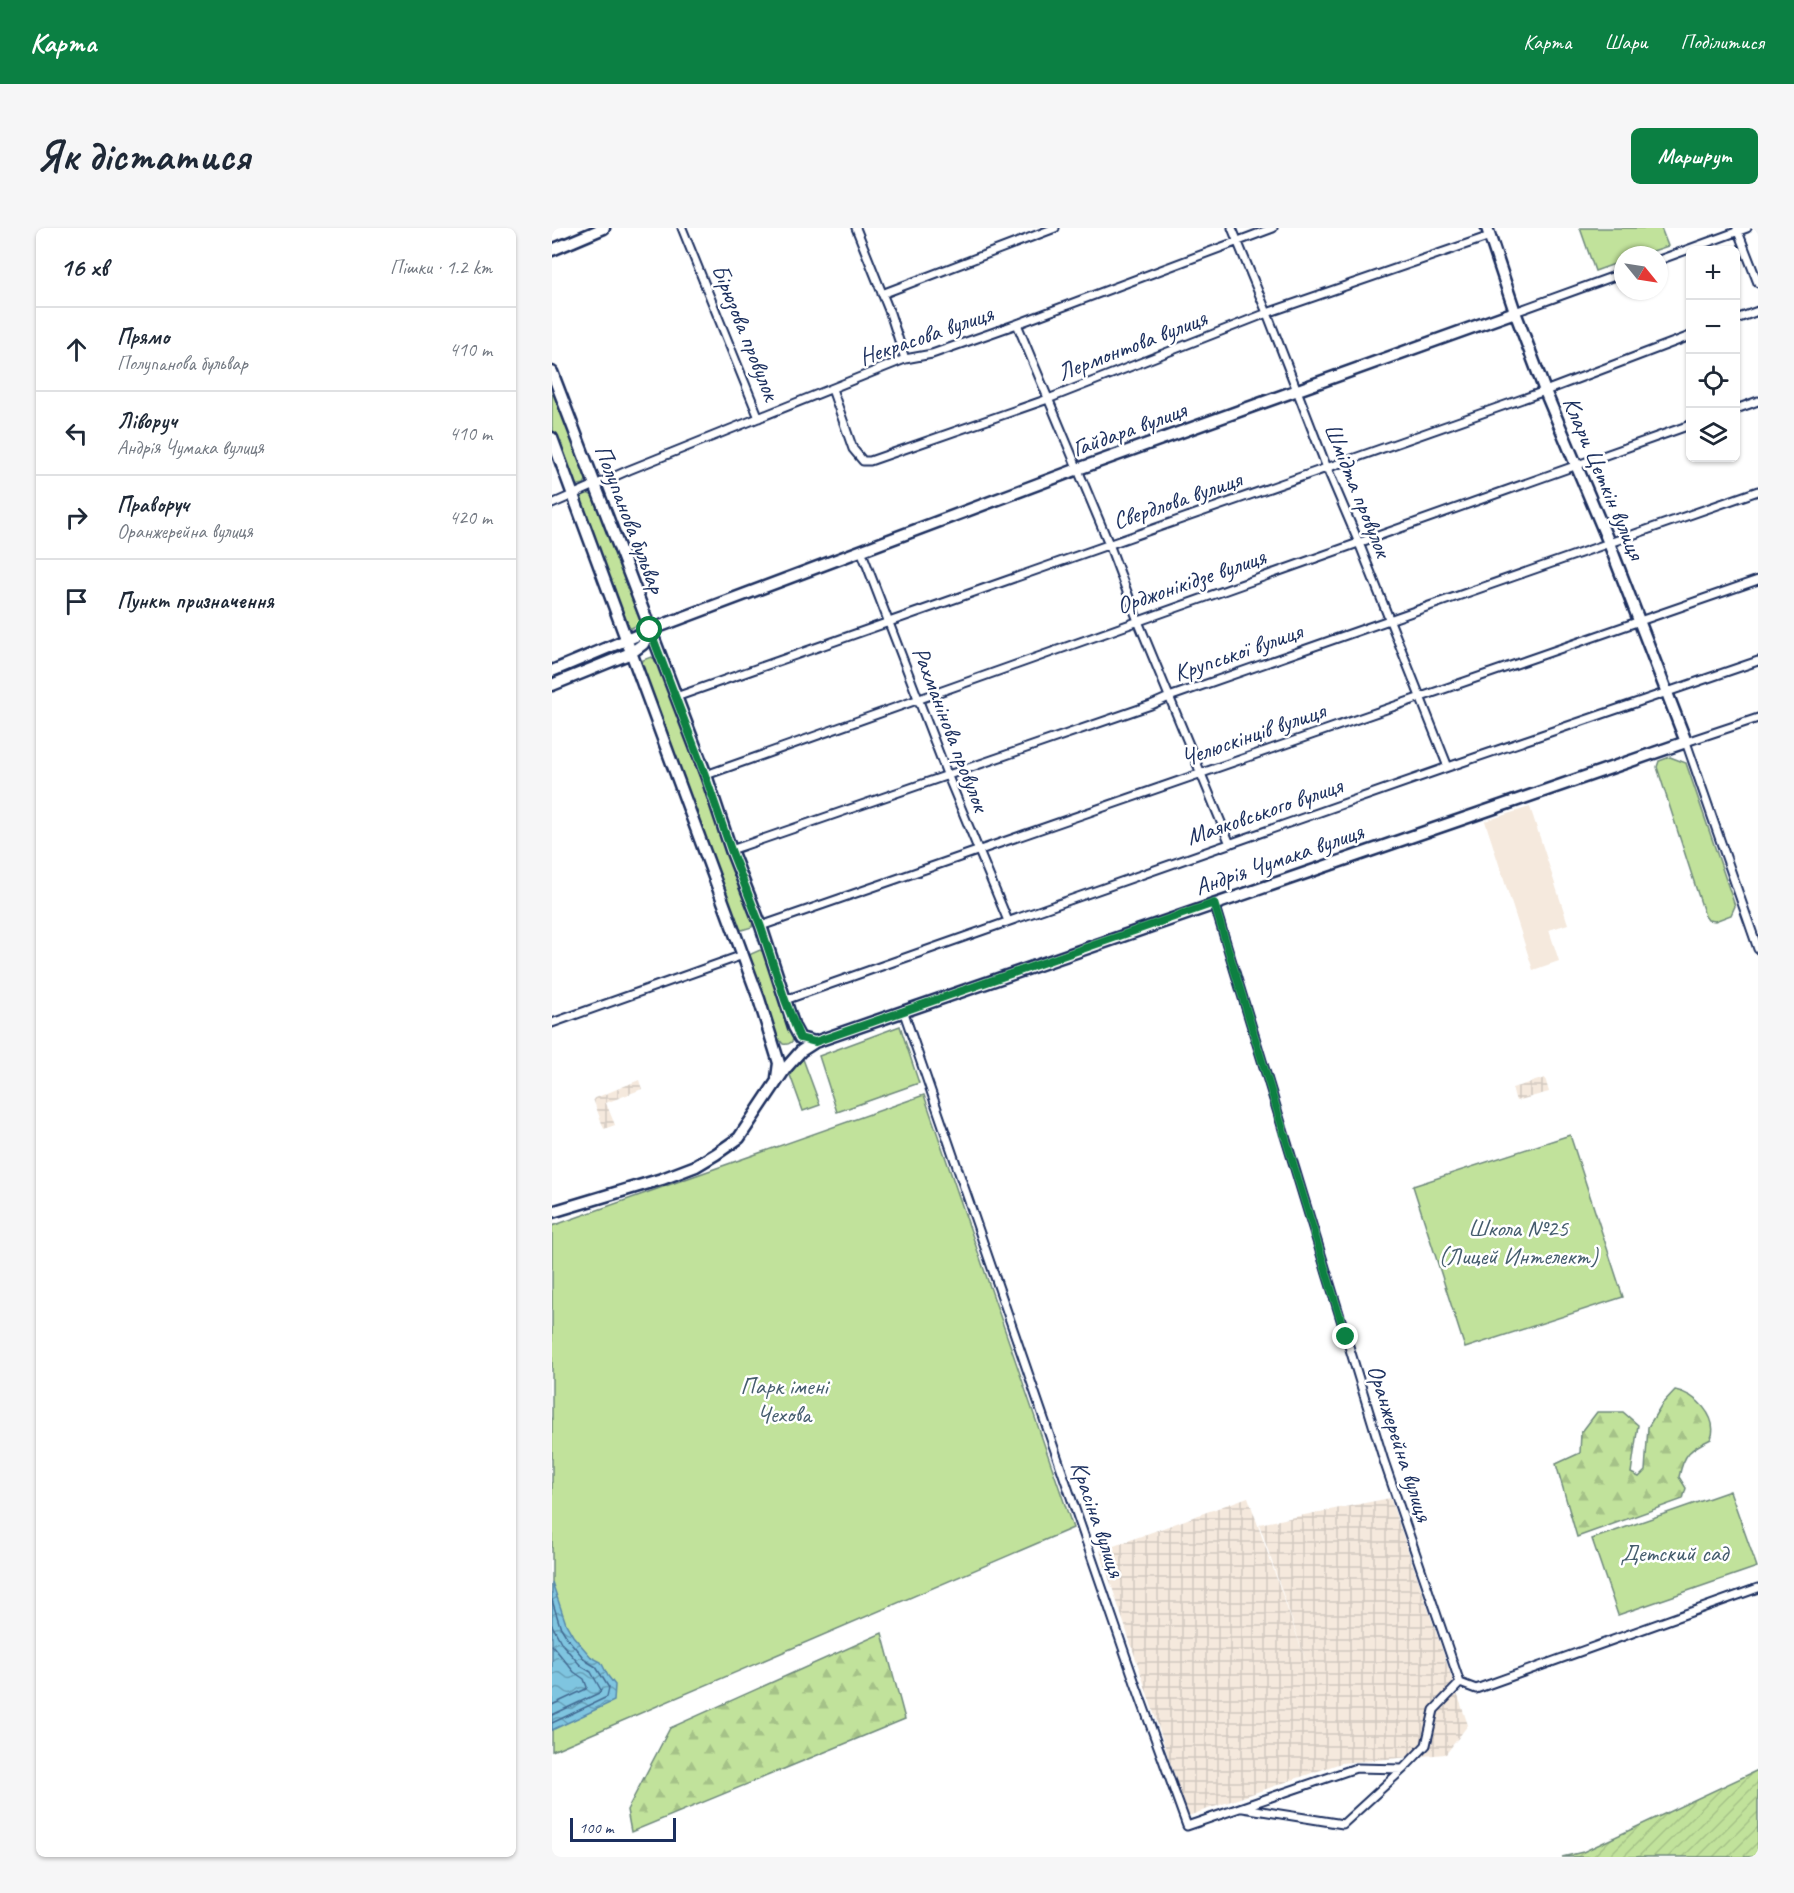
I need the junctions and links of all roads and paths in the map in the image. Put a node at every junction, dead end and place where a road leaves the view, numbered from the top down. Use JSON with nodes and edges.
{"nodes":[{"id":1,"x":604,"y":228,"type":"edge"},
{"id":2,"x":682,"y":228,"type":"edge"},
{"id":3,"x":856,"y":228,"type":"edge"},
{"id":4,"x":1055,"y":228,"type":"edge"},
{"id":5,"x":1232,"y":228,"type":"edge"},
{"id":6,"x":1273,"y":228,"type":"edge"},
{"id":7,"x":1747,"y":228,"type":"edge"},
{"id":8,"x":1737,"y":230,"type":"edge"},
{"id":9,"x":1488,"y":232,"type":"edge"},
{"id":10,"x":1237,"y":242,"type":"junction"},
{"id":11,"x":552,"y":250,"type":"edge"},
{"id":12,"x":1668,"y":257,"type":"edge"},
{"id":13,"x":1614,"y":276,"type":"edge"},
{"id":14,"x":1758,"y":283,"type":"edge"},
{"id":15,"x":882,"y":294,"type":"junction"},
{"id":16,"x":1758,"y":310,"type":"edge"},
{"id":17,"x":1515,"y":312,"type":"junction"},
{"id":18,"x":1267,"y":313,"type":"junction"},
{"id":19,"x":1740,"y":317,"type":"edge"},
{"id":20,"x":1017,"y":324,"type":"junction"},
{"id":21,"x":1686,"y":338,"type":"edge"},
{"id":22,"x":905,"y":359,"type":"junction"},
{"id":23,"x":552,"y":372,"type":"edge"},
{"id":24,"x":832,"y":389,"type":"junction"},
{"id":25,"x":1545,"y":391,"type":"junction"},
{"id":26,"x":1296,"y":392,"type":"junction"},
{"id":27,"x":1048,"y":399,"type":"junction"},
{"id":28,"x":1758,"y":401,"type":"edge"},
{"id":29,"x":1739,"y":408,"type":"edge"},
{"id":30,"x":759,"y":418,"type":"junction"},
{"id":31,"x":1686,"y":426,"type":"edge"},
{"id":32,"x":552,"y":438,"type":"edge"},
{"id":33,"x":1575,"y":466,"type":"junction"},
{"id":34,"x":1327,"y":468,"type":"junction"},
{"id":35,"x":1078,"y":469,"type":"junction"},
{"id":36,"x":594,"y":485,"type":"junction"},
{"id":37,"x":1758,"y":491,"type":"edge"},
{"id":38,"x":573,"y":495,"type":"junction"},
{"id":39,"x":552,"y":504,"type":"edge"},
{"id":40,"x":1359,"y":543,"type":"junction"},
{"id":41,"x":1609,"y":543,"type":"junction"},
{"id":42,"x":1109,"y":544,"type":"junction"},
{"id":43,"x":861,"y":550,"type":"junction"},
{"id":44,"x":1758,"y":580,"type":"edge"},
{"id":45,"x":1390,"y":620,"type":"junction"},
{"id":46,"x":1639,"y":620,"type":"junction"},
{"id":47,"x":1138,"y":621,"type":"junction"},
{"id":48,"x":889,"y":622,"type":"junction"},
{"id":49,"x":650,"y":630,"type":"junction"},
{"id":50,"x":626,"y":640,"type":"junction"},
{"id":51,"x":631,"y":653,"type":"junction"},
{"id":52,"x":1758,"y":661,"type":"edge"},
{"id":53,"x":552,"y":671,"type":"edge"},
{"id":54,"x":552,"y":685,"type":"edge"},
{"id":55,"x":1668,"y":693,"type":"junction"},
{"id":56,"x":1169,"y":696,"type":"junction"},
{"id":57,"x":676,"y":697,"type":"junction"},
{"id":58,"x":1419,"y":697,"type":"junction"},
{"id":59,"x":918,"y":699,"type":"junction"},
{"id":60,"x":1758,"y":718,"type":"edge"},
{"id":61,"x":1686,"y":742,"type":"junction"},
{"id":62,"x":1448,"y":767,"type":"junction"},
{"id":63,"x":1200,"y":772,"type":"junction"},
{"id":64,"x":947,"y":774,"type":"junction"},
{"id":65,"x":705,"y":775,"type":"junction"},
{"id":66,"x":1230,"y":844,"type":"junction"},
{"id":67,"x":731,"y":850,"type":"junction"},
{"id":68,"x":977,"y":850,"type":"junction"},
{"id":69,"x":1214,"y":903,"type":"junction"},
{"id":70,"x":1008,"y":921,"type":"junction"},
{"id":71,"x":761,"y":927,"type":"junction"},
{"id":72,"x":1758,"y":950,"type":"edge"},
{"id":73,"x":743,"y":955,"type":"junction"},
{"id":74,"x":785,"y":1000,"type":"junction"},
{"id":75,"x":903,"y":1010,"type":"junction"},
{"id":76,"x":552,"y":1023,"type":"edge"},
{"id":77,"x":815,"y":1042,"type":"junction"},
{"id":78,"x":774,"y":1043,"type":"junction"},
{"id":79,"x":801,"y":1051,"type":"junction"},
{"id":80,"x":776,"y":1083,"type":"junction"},
{"id":81,"x":552,"y":1212,"type":"edge"},
{"id":82,"x":1758,"y":1588,"type":"edge"},
{"id":83,"x":1460,"y":1683,"type":"junction"},
{"id":84,"x":1403,"y":1769,"type":"junction"},
{"id":85,"x":1240,"y":1808,"type":"junction"}],
"edges":[{"from":1,"to":11,"type":"street"},
{"from":2,"to":30,"type":"street","name":"Бірюзова провулок"},
{"from":3,"to":15,"type":"street"},
{"from":4,"to":15,"type":"street"},
{"from":5,"to":10,"type":"street","name":"Шмідта провулок"},
{"from":6,"to":10,"type":"street","name":"Некрасова вулиця"},
{"from":7,"to":8,"type":"street"},
{"from":8,"to":12,"type":"street"},
{"from":8,"to":14,"type":"street"},
{"from":9,"to":17,"type":"street","name":"Клари Цеткін вулиця"},
{"from":9,"to":18,"type":"street","name":"Лермонтова вулиця"},
{"from":10,"to":18,"type":"street","name":"Шмідта провулок"},
{"from":10,"to":20,"type":"street","name":"Некрасова вулиця"},
{"from":13,"to":17,"type":"street","name":"Гайдара вулиця"},
{"from":15,"to":22,"type":"street"},
{"from":16,"to":19,"type":"street"},
{"from":17,"to":25,"type":"street","name":"Клари Цеткін вулиця"},
{"from":17,"to":26,"type":"street","name":"Гайдара вулиця"},
{"from":18,"to":26,"type":"street","name":"Шмідта провулок"},
{"from":18,"to":27,"type":"street","name":"Лермонтова вулиця"},
{"from":20,"to":22,"type":"street","name":"Некрасова вулиця"},
{"from":20,"to":27,"type":"street"},
{"from":21,"to":25,"type":"street","name":"Свердлова вулиця"},
{"from":22,"to":24,"type":"street","name":"Некрасова вулиця"},
{"from":23,"to":36,"type":"street","name":"Полупанова бульвар"},
{"from":24,"to":27,"type":"street","name":"Лермонтова вулиця"},
{"from":24,"to":30,"type":"street","name":"Некрасова вулиця"},
{"from":25,"to":33,"type":"street","name":"Клари Цеткін вулиця"},
{"from":25,"to":34,"type":"street","name":"Свердлова вулиця"},
{"from":26,"to":34,"type":"street","name":"Шмідта провулок"},
{"from":26,"to":35,"type":"street","name":"Гайдара вулиця"},
{"from":27,"to":35,"type":"street"},
{"from":28,"to":29,"type":"street"},
{"from":30,"to":36,"type":"street","name":"Некрасова вулиця"},
{"from":31,"to":33,"type":"street","name":"Орджонікідзе вулиця"},
{"from":32,"to":38,"type":"street","name":"Полупанова бульвар"},
{"from":33,"to":40,"type":"street","name":"Орджонікідзе вулиця"},
{"from":33,"to":41,"type":"street","name":"Клари Цеткін вулиця"},
{"from":34,"to":40,"type":"street","name":"Шмідта провулок"},
{"from":34,"to":42,"type":"street","name":"Свердлова вулиця"},
{"from":35,"to":42,"type":"street"},
{"from":35,"to":43,"type":"street","name":"Гайдара вулиця"},
{"from":36,"to":38,"type":"street","name":"Некрасова вулиця"},
{"from":36,"to":49,"type":"street","name":"Полупанова бульвар"},
{"from":37,"to":41,"type":"street","name":"Крупської вулиця"},
{"from":38,"to":39,"type":"street","name":"Некрасова вулиця"},
{"from":38,"to":50,"type":"street","name":"Полупанова бульвар"},
{"from":40,"to":45,"type":"street","name":"Шмідта провулок"},
{"from":40,"to":47,"type":"street","name":"Орджонікідзе вулиця"},
{"from":41,"to":45,"type":"street","name":"Крупської вулиця"},
{"from":41,"to":46,"type":"street","name":"Клари Цеткін вулиця"},
{"from":42,"to":47,"type":"street"},
{"from":42,"to":48,"type":"street","name":"Свердлова вулиця"},
{"from":43,"to":48,"type":"street","name":"Рахманінова провулок"},
{"from":43,"to":49,"type":"street","name":"Гайдара вулиця"},
{"from":44,"to":46,"type":"street","name":"Челюскінців вулиця"},
{"from":45,"to":56,"type":"street","name":"Крупської вулиця"},
{"from":45,"to":58,"type":"street","name":"Шмідта провулок"},
{"from":46,"to":55,"type":"street","name":"Клари Цеткін вулиця"},
{"from":46,"to":58,"type":"street","name":"Челюскінців вулиця"},
{"from":47,"to":56,"type":"street"},
{"from":47,"to":59,"type":"street","name":"Орджонікідзе вулиця"},
{"from":48,"to":57,"type":"street","name":"Свердлова вулиця"},
{"from":48,"to":59,"type":"street","name":"Рахманінова провулок"},
{"from":49,"to":50,"type":"street","name":"Гайдара вулиця"},
{"from":49,"to":51,"type":"street"},
{"from":49,"to":57,"type":"street","name":"Полупанова бульвар"},
{"from":50,"to":51,"type":"street","name":"Полупанова бульвар"},
{"from":50,"to":53,"type":"street","name":"Гайдара вулиця"},
{"from":51,"to":54,"type":"street"},
{"from":51,"to":73,"type":"street","name":"Полупанова бульвар"},
{"from":52,"to":55,"type":"street","name":"Маяковського вулиця"},
{"from":55,"to":61,"type":"street","name":"Клари Цеткін вулиця"},
{"from":55,"to":62,"type":"street","name":"Маяковського вулиця"},
{"from":56,"to":63,"type":"street"},
{"from":56,"to":64,"type":"street","name":"Крупської вулиця"},
{"from":57,"to":65,"type":"street","name":"Полупанова бульвар"},
{"from":58,"to":62,"type":"street","name":"Шмідта провулок"},
{"from":58,"to":63,"type":"street","name":"Челюскінців вулиця"},
{"from":59,"to":64,"type":"street","name":"Рахманінова провулок"},
{"from":59,"to":65,"type":"street","name":"Орджонікідзе вулиця"},
{"from":60,"to":61,"type":"street","name":"Андрія Чумака вулиця"},
{"from":61,"to":69,"type":"street","name":"Андрія Чумака вулиця"},
{"from":61,"to":72,"type":"street"},
{"from":62,"to":66,"type":"street","name":"Маяковського вулиця"},
{"from":63,"to":66,"type":"street"},
{"from":63,"to":68,"type":"street","name":"Челюскінців вулиця"},
{"from":64,"to":67,"type":"street","name":"Крупської вулиця"},
{"from":64,"to":68,"type":"street","name":"Рахманінова провулок"},
{"from":65,"to":67,"type":"street","name":"Полупанова бульвар"},
{"from":66,"to":70,"type":"street","name":"Маяковського вулиця"},
{"from":67,"to":71,"type":"street","name":"Полупанова бульвар"},
{"from":68,"to":70,"type":"street","name":"Рахманінова провулок"},
{"from":68,"to":71,"type":"street","name":"Челюскінців вулиця"},
{"from":69,"to":75,"type":"street","name":"Андрія Чумака вулиця"},
{"from":69,"to":83,"type":"street","name":"Оранжерейна вулиця"},
{"from":70,"to":74,"type":"street","name":"Маяковського вулиця"},
{"from":71,"to":74,"type":"street","name":"Полупанова бульвар"},
{"from":73,"to":76,"type":"street"},
{"from":73,"to":78,"type":"street","name":"Полупанова бульвар"},
{"from":74,"to":77,"type":"street","name":"Полупанова бульвар"},
{"from":75,"to":77,"type":"street","name":"Андрія Чумака вулиця"},
{"from":75,"to":85,"type":"street","name":"Красіна вулиця"},
{"from":77,"to":79,"type":"street","name":"Андрія Чумака вулиця"},
{"from":78,"to":79,"type":"street"},
{"from":78,"to":80,"type":"street","name":"Полупанова бульвар"},
{"from":79,"to":80,"type":"street","name":"Андрія Чумака вулиця"},
{"from":80,"to":81,"type":"street","name":"Андрія Чумака вулиця"},
{"from":82,"to":83,"type":"street"},
{"from":83,"to":84,"type":"street"},
{"from":84,"to":85,"type":"street","name":"Красіна вулиця"},
{"from":84,"to":85,"type":"street"}]}
